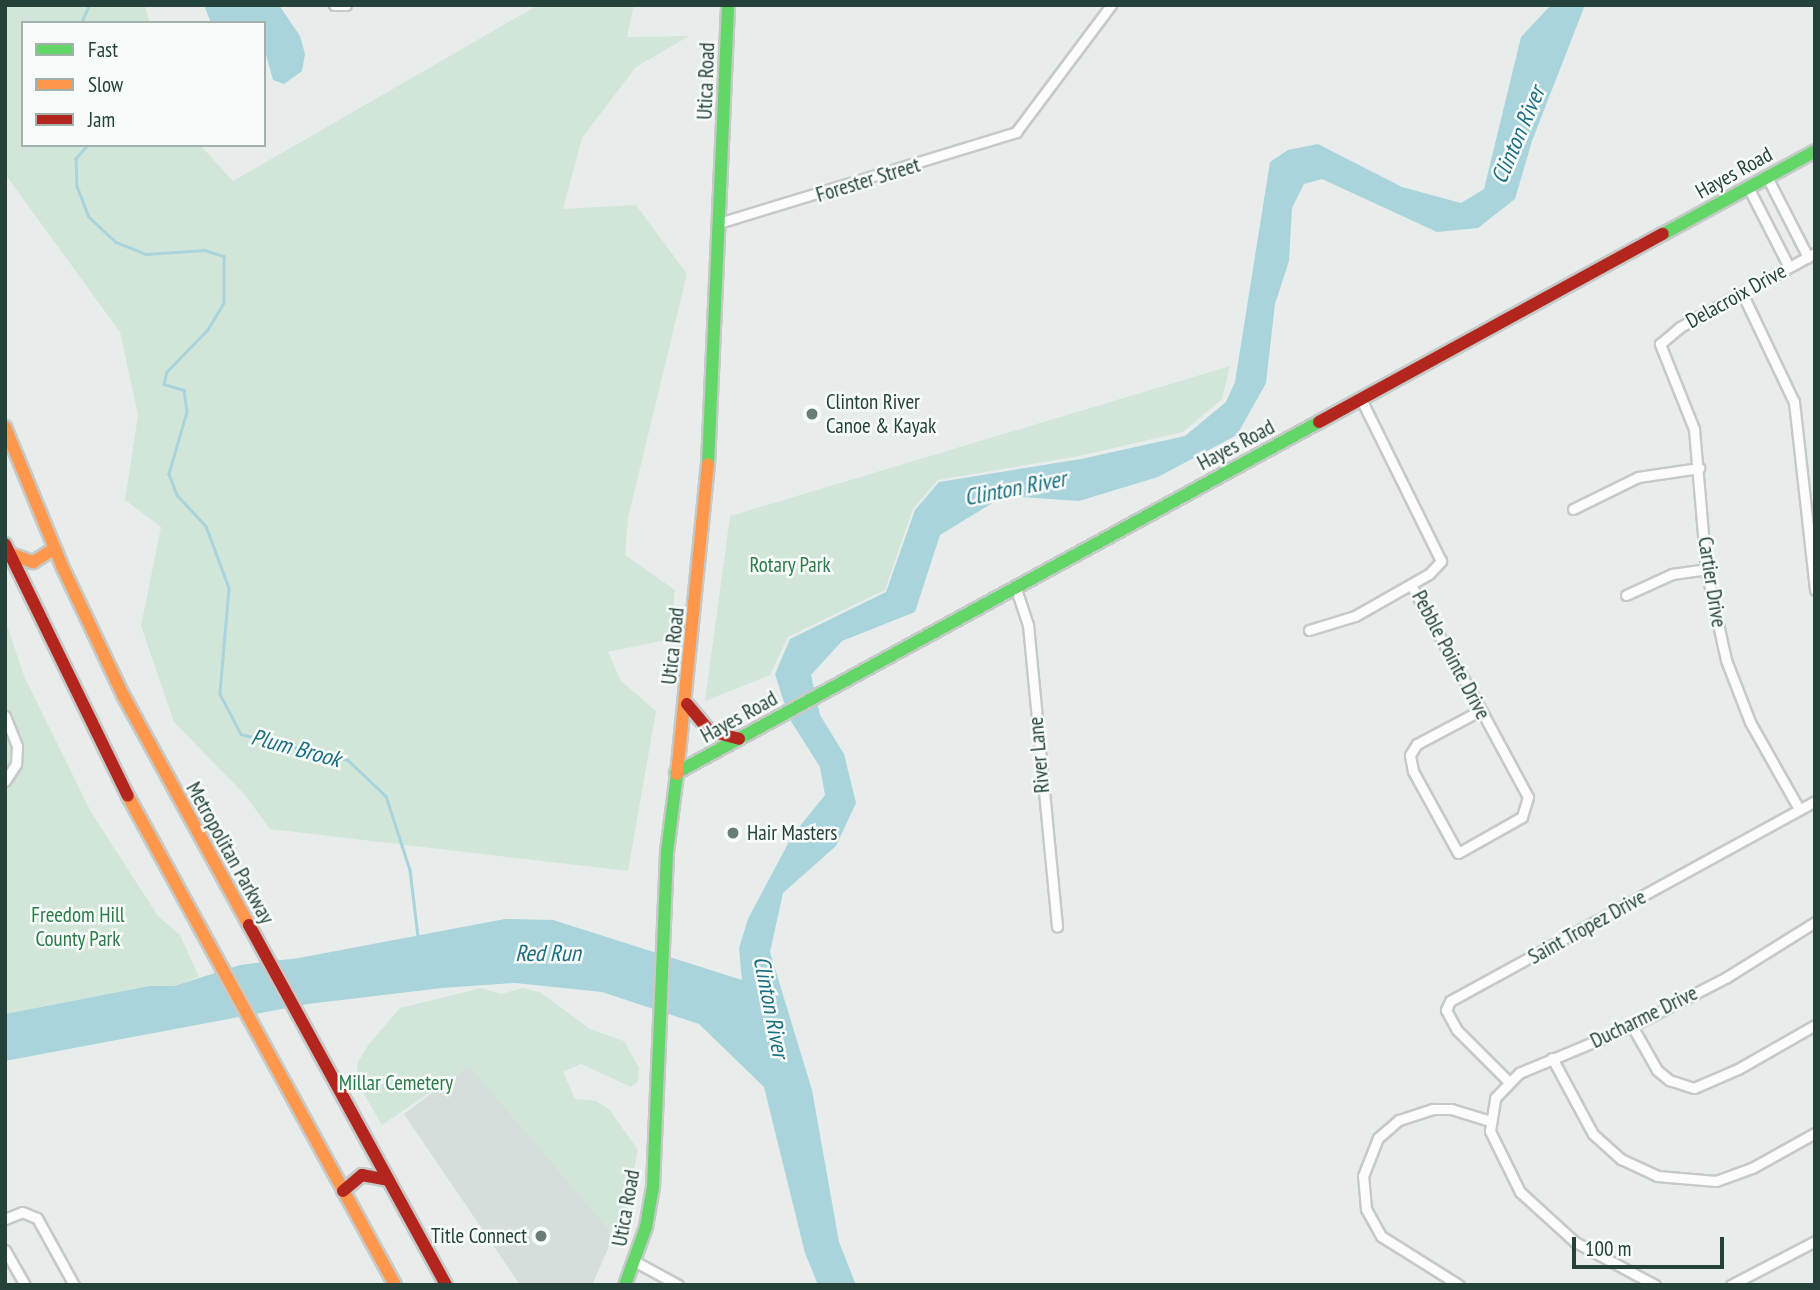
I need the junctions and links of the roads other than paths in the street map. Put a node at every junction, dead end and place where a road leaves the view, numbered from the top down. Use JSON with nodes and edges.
{"nodes":[{"id":1,"x":334,"y":5,"type":"edge"},
{"id":2,"x":346,"y":5,"type":"edge"},
{"id":3,"x":728,"y":5,"type":"edge"},
{"id":4,"x":1111,"y":5,"type":"edge"},
{"id":5,"x":1815,"y":151,"type":"edge"},
{"id":6,"x":1767,"y":177,"type":"junction"},
{"id":7,"x":1748,"y":187,"type":"junction"},
{"id":8,"x":719,"y":223,"type":"junction"},
{"id":9,"x":1811,"y":255,"type":"edge"},
{"id":10,"x":1789,"y":267,"type":"junction"},
{"id":11,"x":1742,"y":293,"type":"junction"},
{"id":12,"x":1660,"y":344,"type":"joint"},
{"id":13,"x":1361,"y":399,"type":"junction"},
{"id":14,"x":5,"y":427,"type":"edge"},
{"id":15,"x":1699,"y":468,"type":"junction"},
{"id":16,"x":1573,"y":509,"type":"dead end"},
{"id":17,"x":6,"y":547,"type":"edge"},
{"id":18,"x":54,"y":549,"type":"junction"},
{"id":19,"x":1706,"y":569,"type":"junction"},
{"id":20,"x":1410,"y":585,"type":"junction"},
{"id":21,"x":1015,"y":586,"type":"junction"},
{"id":22,"x":1815,"y":590,"type":"edge"},
{"id":23,"x":1626,"y":595,"type":"dead end"},
{"id":24,"x":1309,"y":630,"type":"dead end"},
{"id":25,"x":687,"y":704,"type":"junction"},
{"id":26,"x":1481,"y":710,"type":"junction"},
{"id":27,"x":5,"y":716,"type":"edge"},
{"id":28,"x":739,"y":739,"type":"junction"},
{"id":29,"x":676,"y":773,"type":"junction"},
{"id":30,"x":5,"y":781,"type":"edge"},
{"id":31,"x":1815,"y":801,"type":"edge"},
{"id":32,"x":1799,"y":809,"type":"junction"},
{"id":33,"x":1815,"y":922,"type":"edge"},
{"id":34,"x":1057,"y":927,"type":"dead end"},
{"id":35,"x":1815,"y":1025,"type":"edge"},
{"id":36,"x":1632,"y":1026,"type":"junction"},
{"id":37,"x":1552,"y":1058,"type":"junction"},
{"id":38,"x":1508,"y":1081,"type":"junction"},
{"id":39,"x":1489,"y":1120,"type":"junction"},
{"id":40,"x":1815,"y":1133,"type":"edge"},
{"id":41,"x":388,"y":1181,"type":"junction"},
{"id":42,"x":343,"y":1191,"type":"junction"},
{"id":43,"x":5,"y":1219,"type":"edge"},
{"id":44,"x":1815,"y":1241,"type":"edge"},
{"id":45,"x":5,"y":1250,"type":"edge"},
{"id":46,"x":636,"y":1262,"type":"junction"},
{"id":47,"x":25,"y":1285,"type":"edge"},
{"id":48,"x":74,"y":1285,"type":"edge"},
{"id":49,"x":395,"y":1285,"type":"edge"},
{"id":50,"x":446,"y":1285,"type":"edge"},
{"id":51,"x":625,"y":1285,"type":"edge"},
{"id":52,"x":678,"y":1285,"type":"edge"},
{"id":53,"x":1459,"y":1285,"type":"edge"},
{"id":54,"x":1654,"y":1285,"type":"edge"},
{"id":55,"x":1731,"y":1285,"type":"edge"}],
"edges":[{"from":1,"to":2,"type":"street"},
{"from":3,"to":8,"type":"street","name":"Utica Road"},
{"from":4,"to":8,"type":"street","name":"Forester Street"},
{"from":5,"to":6,"type":"street","name":"Hayes Road"},
{"from":6,"to":7,"type":"street","name":"Hayes Road"},
{"from":6,"to":9,"type":"street"},
{"from":7,"to":10,"type":"street"},
{"from":7,"to":13,"type":"street","name":"Hayes Road"},
{"from":8,"to":25,"type":"street","name":"Utica Road"},
{"from":9,"to":10,"type":"street","name":"Delacroix Drive"},
{"from":10,"to":11,"type":"street","name":"Delacroix Drive"},
{"from":11,"to":12,"type":"street","name":"Delacroix Drive"},
{"from":11,"to":22,"type":"street"},
{"from":12,"to":15,"type":"street","name":"Cartier Drive"},
{"from":13,"to":20,"type":"street","name":"Pebble Pointe Drive"},
{"from":13,"to":21,"type":"street","name":"Hayes Road"},
{"from":14,"to":18,"type":"street","name":"Metropolitan Parkway"},
{"from":15,"to":16,"type":"street"},
{"from":15,"to":19,"type":"street","name":"Cartier Drive"},
{"from":17,"to":18,"type":"street"},
{"from":17,"to":42,"type":"street"},
{"from":18,"to":41,"type":"street","name":"Metropolitan Parkway"},
{"from":19,"to":23,"type":"street"},
{"from":19,"to":32,"type":"street","name":"Cartier Drive"},
{"from":20,"to":24,"type":"street"},
{"from":20,"to":26,"type":"street","name":"Pebble Pointe Drive"},
{"from":21,"to":28,"type":"street","name":"Hayes Road"},
{"from":21,"to":34,"type":"street","name":"River Lane"},
{"from":25,"to":28,"type":"street"},
{"from":25,"to":29,"type":"street","name":"Utica Road"},
{"from":26,"to":26,"type":"street","name":"Pebble Pointe Drive"},
{"from":27,"to":30,"type":"street"},
{"from":28,"to":29,"type":"street","name":"Hayes Road"},
{"from":29,"to":46,"type":"street","name":"Utica Road"},
{"from":31,"to":32,"type":"street","name":"Saint Tropez Drive"},
{"from":32,"to":38,"type":"street","name":"Saint Tropez Drive"},
{"from":33,"to":36,"type":"street","name":"Ducharme Drive"},
{"from":35,"to":36,"type":"street"},
{"from":36,"to":37,"type":"street","name":"Ducharme Drive"},
{"from":37,"to":38,"type":"street","name":"Ducharme Drive"},
{"from":37,"to":40,"type":"street"},
{"from":38,"to":39,"type":"street"},
{"from":39,"to":53,"type":"street"},
{"from":39,"to":54,"type":"street"},
{"from":41,"to":42,"type":"street"},
{"from":41,"to":50,"type":"street","name":"Metropolitan Parkway"},
{"from":42,"to":49,"type":"street"},
{"from":43,"to":48,"type":"street"},
{"from":44,"to":55,"type":"street"},
{"from":45,"to":47,"type":"street"},
{"from":46,"to":51,"type":"street","name":"Utica Road"},
{"from":46,"to":52,"type":"street"}]}
